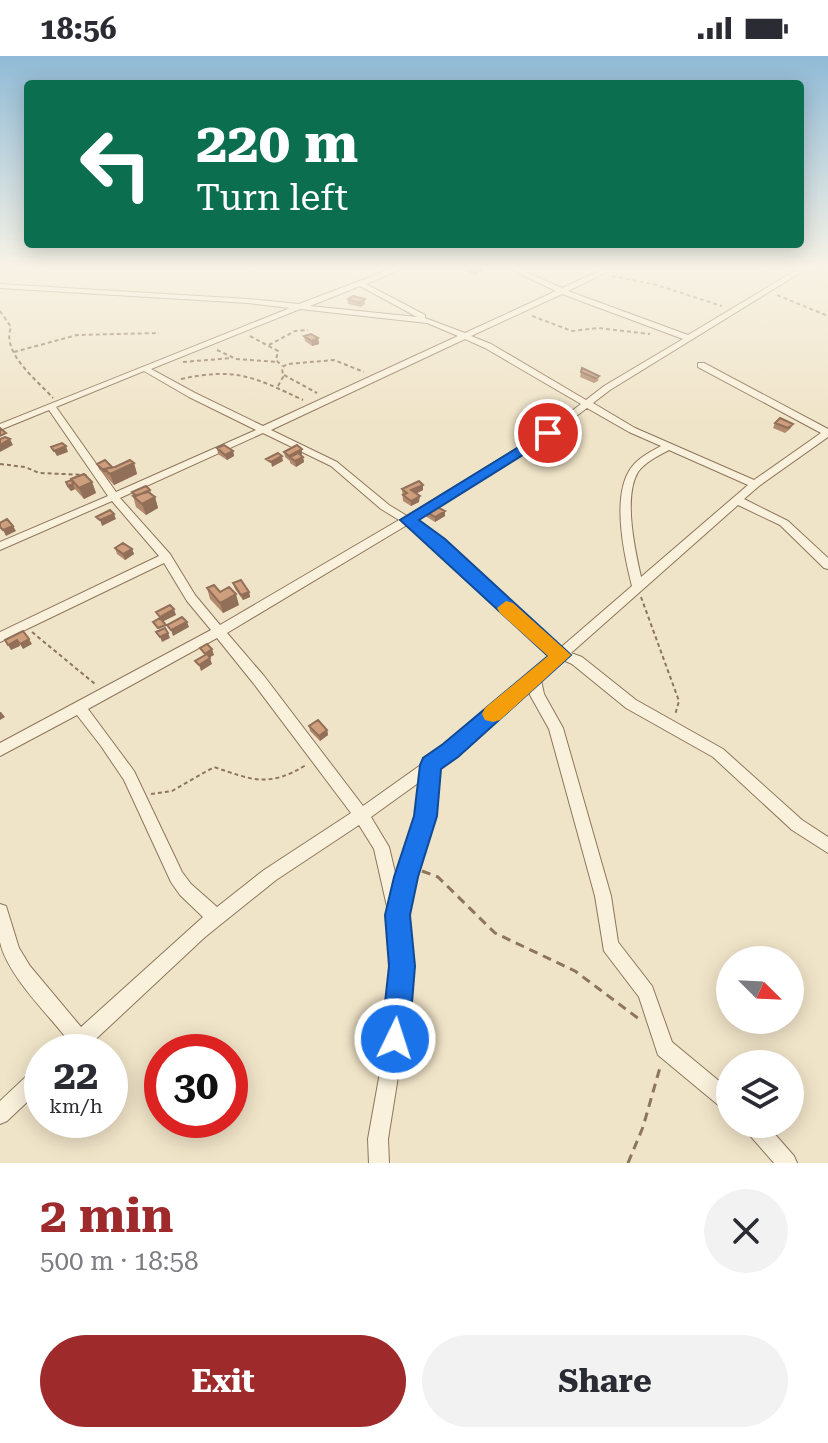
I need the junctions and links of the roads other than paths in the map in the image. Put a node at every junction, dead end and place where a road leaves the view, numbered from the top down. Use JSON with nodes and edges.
{"nodes":[{"id":1,"x":274,"y":318,"type":"edge"},
{"id":2,"x":384,"y":318,"type":"edge"},
{"id":3,"x":423,"y":318,"type":"edge"},
{"id":4,"x":504,"y":318,"type":"edge"},
{"id":5,"x":633,"y":318,"type":"edge"},
{"id":6,"x":720,"y":318,"type":"edge"},
{"id":7,"x":429,"y":321,"type":"junction"},
{"id":8,"x":463,"y":335,"type":"junction"},
{"id":9,"x":688,"y":338,"type":"junction"},
{"id":10,"x":701,"y":365,"type":"dead end"},
{"id":11,"x":146,"y":369,"type":"junction"},
{"id":12,"x":54,"y":404,"type":"junction"},
{"id":13,"x":587,"y":406,"type":"junction"},
{"id":14,"x":0,"y":427,"type":"edge"},
{"id":15,"x":264,"y":429,"type":"junction"},
{"id":16,"x":828,"y":433,"type":"edge"},
{"id":17,"x":670,"y":446,"type":"junction"},
{"id":18,"x":755,"y":484,"type":"junction"},
{"id":19,"x":114,"y":497,"type":"junction"},
{"id":20,"x":737,"y":500,"type":"junction"},
{"id":21,"x":408,"y":520,"type":"junction"},
{"id":22,"x":0,"y":546,"type":"edge"},
{"id":23,"x":166,"y":557,"type":"junction"},
{"id":24,"x":828,"y":565,"type":"edge"},
{"id":25,"x":638,"y":588,"type":"junction"},
{"id":26,"x":219,"y":630,"type":"junction"},
{"id":27,"x":0,"y":637,"type":"edge"},
{"id":28,"x":562,"y":655,"type":"junction"},
{"id":29,"x":534,"y":678,"type":"junction"},
{"id":30,"x":80,"y":709,"type":"junction"},
{"id":31,"x":0,"y":750,"type":"edge"},
{"id":32,"x":430,"y":765,"type":"junction"},
{"id":33,"x":360,"y":813,"type":"junction"},
{"id":34,"x":828,"y":846,"type":"edge"},
{"id":35,"x":0,"y":912,"type":"edge"},
{"id":36,"x":398,"y":915,"type":"junction"},
{"id":37,"x":216,"y":917,"type":"junction"},
{"id":38,"x":66,"y":1034,"type":"edge"},
{"id":39,"x":87,"y":1034,"type":"edge"},
{"id":40,"x":716,"y":1090,"type":"edge"},
{"id":41,"x":24,"y":1092,"type":"edge"},
{"id":42,"x":0,"y":1114,"type":"edge"},
{"id":43,"x":765,"y":1138,"type":"edge"},
{"id":44,"x":379,"y":1163,"type":"edge"},
{"id":45,"x":787,"y":1163,"type":"edge"}],
"edges":[{"from":1,"to":11,"type":"street"},
{"from":2,"to":7,"type":"street"},
{"from":3,"to":7,"type":"street"},
{"from":4,"to":8,"type":"street"},
{"from":5,"to":9,"type":"street"},
{"from":6,"to":9,"type":"street"},
{"from":7,"to":8,"type":"street"},
{"from":8,"to":13,"type":"street"},
{"from":8,"to":15,"type":"street"},
{"from":9,"to":13,"type":"street"},
{"from":10,"to":16,"type":"street"},
{"from":11,"to":12,"type":"street"},
{"from":11,"to":15,"type":"street"},
{"from":12,"to":14,"type":"street"},
{"from":12,"to":19,"type":"street"},
{"from":13,"to":17,"type":"street"},
{"from":13,"to":21,"type":"street"},
{"from":15,"to":19,"type":"street"},
{"from":15,"to":21,"type":"street"},
{"from":16,"to":18,"type":"street"},
{"from":17,"to":18,"type":"street"},
{"from":17,"to":25,"type":"street"},
{"from":18,"to":20,"type":"street"},
{"from":19,"to":22,"type":"street"},
{"from":19,"to":23,"type":"street"},
{"from":20,"to":24,"type":"street"},
{"from":20,"to":25,"type":"street"},
{"from":21,"to":26,"type":"street"},
{"from":21,"to":28,"type":"street"},
{"from":23,"to":26,"type":"street"},
{"from":23,"to":27,"type":"street"},
{"from":25,"to":28,"type":"street"},
{"from":26,"to":30,"type":"street"},
{"from":26,"to":33,"type":"street"},
{"from":28,"to":29,"type":"street"},
{"from":28,"to":34,"type":"street"},
{"from":29,"to":32,"type":"street"},
{"from":29,"to":40,"type":"street"},
{"from":30,"to":31,"type":"street"},
{"from":30,"to":37,"type":"street"},
{"from":32,"to":33,"type":"street"},
{"from":32,"to":36,"type":"street"},
{"from":33,"to":36,"type":"street"},
{"from":33,"to":37,"type":"street"},
{"from":35,"to":38,"type":"street"},
{"from":36,"to":44,"type":"street"},
{"from":37,"to":39,"type":"street"},
{"from":41,"to":42,"type":"street"},
{"from":43,"to":45,"type":"street"}]}
